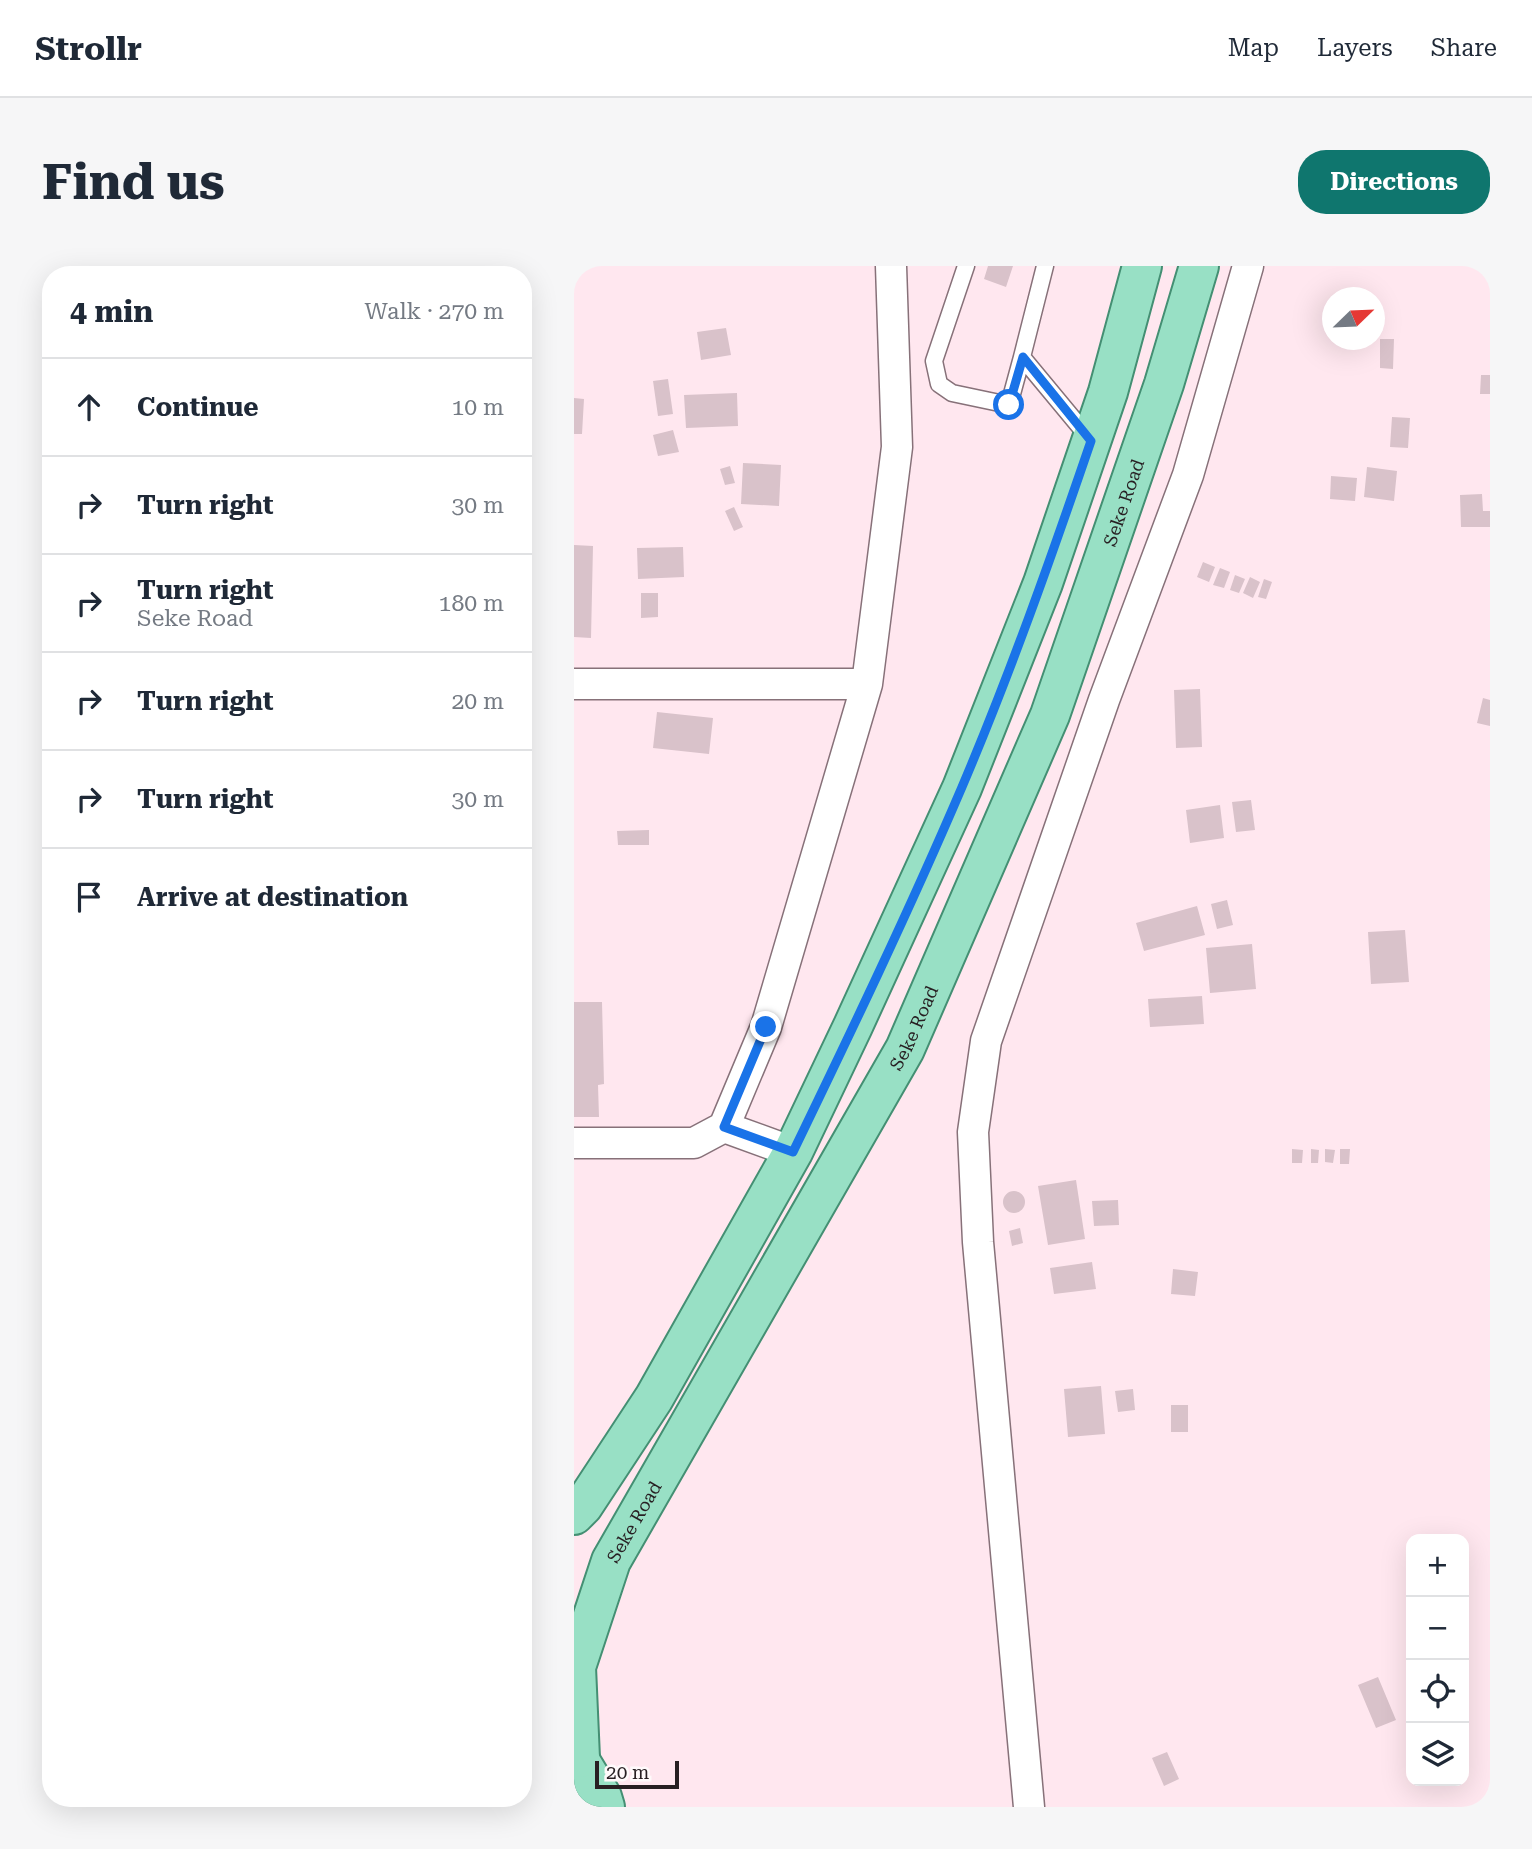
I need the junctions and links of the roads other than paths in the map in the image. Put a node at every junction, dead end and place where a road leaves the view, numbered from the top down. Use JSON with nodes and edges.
{"nodes":[{"id":1,"x":891,"y":266,"type":"edge"},
{"id":2,"x":966,"y":266,"type":"edge"},
{"id":3,"x":1045,"y":266,"type":"edge"},
{"id":4,"x":1142,"y":266,"type":"edge"},
{"id":5,"x":1199,"y":266,"type":"edge"},
{"id":6,"x":1248,"y":266,"type":"edge"},
{"id":7,"x":1023,"y":357,"type":"junction"},
{"id":8,"x":1091,"y":441,"type":"junction"},
{"id":9,"x":574,"y":684,"type":"edge"},
{"id":10,"x":867,"y":684,"type":"junction"},
{"id":11,"x":724,"y":1127,"type":"junction"},
{"id":12,"x":574,"y":1143,"type":"edge"},
{"id":13,"x":793,"y":1152,"type":"junction"},
{"id":14,"x":574,"y":1515,"type":"edge"},
{"id":15,"x":577,"y":1755,"type":"edge"},
{"id":16,"x":605,"y":1807,"type":"edge"},
{"id":17,"x":1029,"y":1807,"type":"edge"}],
"edges":[{"from":1,"to":10,"type":"street"},
{"from":2,"to":7,"type":"lane"},
{"from":3,"to":7,"type":"lane"},
{"from":4,"to":8,"type":"main road"},
{"from":5,"to":15,"type":"main road","name":"Seke Road"},
{"from":6,"to":17,"type":"street"},
{"from":7,"to":8,"type":"lane"},
{"from":8,"to":13,"type":"main road"},
{"from":9,"to":10,"type":"street"},
{"from":10,"to":11,"type":"street"},
{"from":11,"to":12,"type":"street"},
{"from":11,"to":13,"type":"street"},
{"from":13,"to":14,"type":"main road"},
{"from":15,"to":16,"type":"main road","name":"Seke Road"}]}
